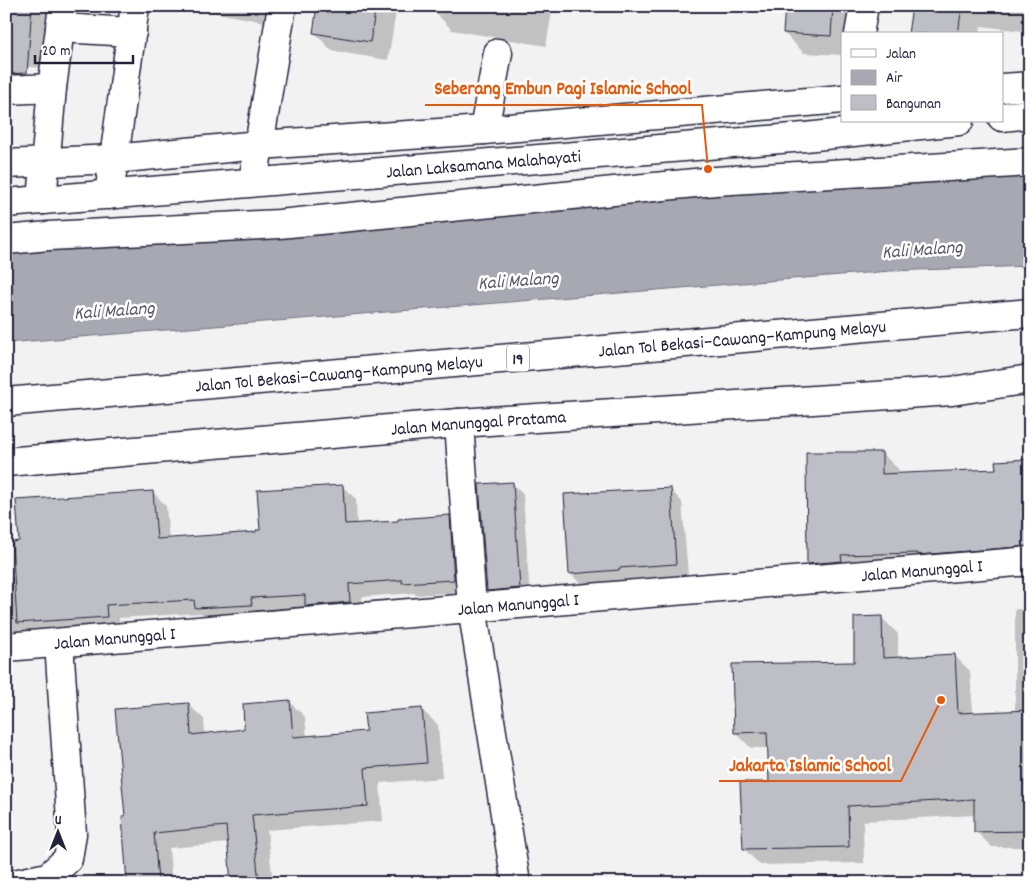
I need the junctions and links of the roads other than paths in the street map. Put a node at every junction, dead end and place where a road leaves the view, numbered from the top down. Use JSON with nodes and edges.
{"nodes":[{"id":1,"x":282,"y":6,"type":"edge"},
{"id":2,"x":864,"y":6,"type":"edge"},
{"id":3,"x":62,"y":17,"type":"edge"},
{"id":4,"x":133,"y":19,"type":"edge"},
{"id":5,"x":859,"y":32,"type":"edge"},
{"id":6,"x":498,"y":53,"type":"dead end"},
{"id":7,"x":1030,"y":86,"type":"edge"},
{"id":8,"x":52,"y":88,"type":"junction"},
{"id":9,"x":1004,"y":88,"type":"edge"},
{"id":10,"x":6,"y":90,"type":"edge"},
{"id":11,"x":841,"y":99,"type":"edge"},
{"id":12,"x":1030,"y":114,"type":"edge"},
{"id":13,"x":1004,"y":117,"type":"edge"},
{"id":14,"x":949,"y":122,"type":"edge"},
{"id":15,"x":484,"y":130,"type":"junction"},
{"id":16,"x":259,"y":145,"type":"junction"},
{"id":17,"x":113,"y":159,"type":"junction"},
{"id":18,"x":44,"y":161,"type":"junction"},
{"id":19,"x":1030,"y":162,"type":"edge"},
{"id":20,"x":6,"y":164,"type":"edge"},
{"id":21,"x":253,"y":182,"type":"junction"},
{"id":22,"x":109,"y":195,"type":"junction"},
{"id":23,"x":42,"y":200,"type":"junction"},
{"id":24,"x":6,"y":203,"type":"edge"},
{"id":25,"x":6,"y":240,"type":"edge"},
{"id":26,"x":1030,"y":313,"type":"edge"},
{"id":27,"x":1030,"y":379,"type":"edge"},
{"id":28,"x":6,"y":402,"type":"edge"},
{"id":29,"x":459,"y":423,"type":"junction"},
{"id":30,"x":6,"y":462,"type":"edge"},
{"id":31,"x":1030,"y":561,"type":"edge"},
{"id":32,"x":472,"y":607,"type":"junction"},
{"id":33,"x":59,"y":643,"type":"junction"},
{"id":34,"x":6,"y":647,"type":"edge"},
{"id":35,"x":19,"y":883,"type":"edge"},
{"id":36,"x":516,"y":883,"type":"edge"}],
"edges":[{"from":1,"to":16,"type":"main road"},
{"from":2,"to":5,"type":"main road"},
{"from":3,"to":4,"type":"main road"},
{"from":3,"to":8,"type":"main road"},
{"from":4,"to":17,"type":"main road"},
{"from":6,"to":15,"type":"main road"},
{"from":7,"to":9,"type":"main road"},
{"from":8,"to":10,"type":"main road"},
{"from":8,"to":18,"type":"main road"},
{"from":11,"to":15,"type":"main road","name":"Jalan Laksamana Malahayati"},
{"from":12,"to":13,"type":"main road"},
{"from":14,"to":21,"type":"main road","name":"Jalan Laksamana Malahayati"},
{"from":15,"to":16,"type":"main road","name":"Jalan Laksamana Malahayati"},
{"from":16,"to":17,"type":"main road","name":"Jalan Laksamana Malahayati"},
{"from":16,"to":21,"type":"main road"},
{"from":17,"to":18,"type":"main road","name":"Jalan Laksamana Malahayati"},
{"from":17,"to":22,"type":"main road"},
{"from":18,"to":20,"type":"main road","name":"Jalan Laksamana Malahayati"},
{"from":18,"to":23,"type":"main road"},
{"from":19,"to":25,"type":"main road"},
{"from":21,"to":22,"type":"main road","name":"Jalan Laksamana Malahayati"},
{"from":22,"to":23,"type":"main road","name":"Jalan Laksamana Malahayati"},
{"from":23,"to":24,"type":"main road","name":"Jalan Laksamana Malahayati"},
{"from":26,"to":28,"type":"main road","name":"Jalan Tol Bekasi–Cawang–Kampung Melayu","number":"19"},
{"from":27,"to":29,"type":"main road","name":"Jalan Manunggal Pratama"},
{"from":29,"to":30,"type":"main road","name":"Jalan Manunggal Pratama"},
{"from":29,"to":32,"type":"main road"},
{"from":31,"to":32,"type":"main road","name":"Jalan Manunggal I"},
{"from":32,"to":33,"type":"main road","name":"Jalan Manunggal I"},
{"from":32,"to":36,"type":"main road"},
{"from":33,"to":34,"type":"main road","name":"Jalan Manunggal I"},
{"from":33,"to":35,"type":"main road"}]}
